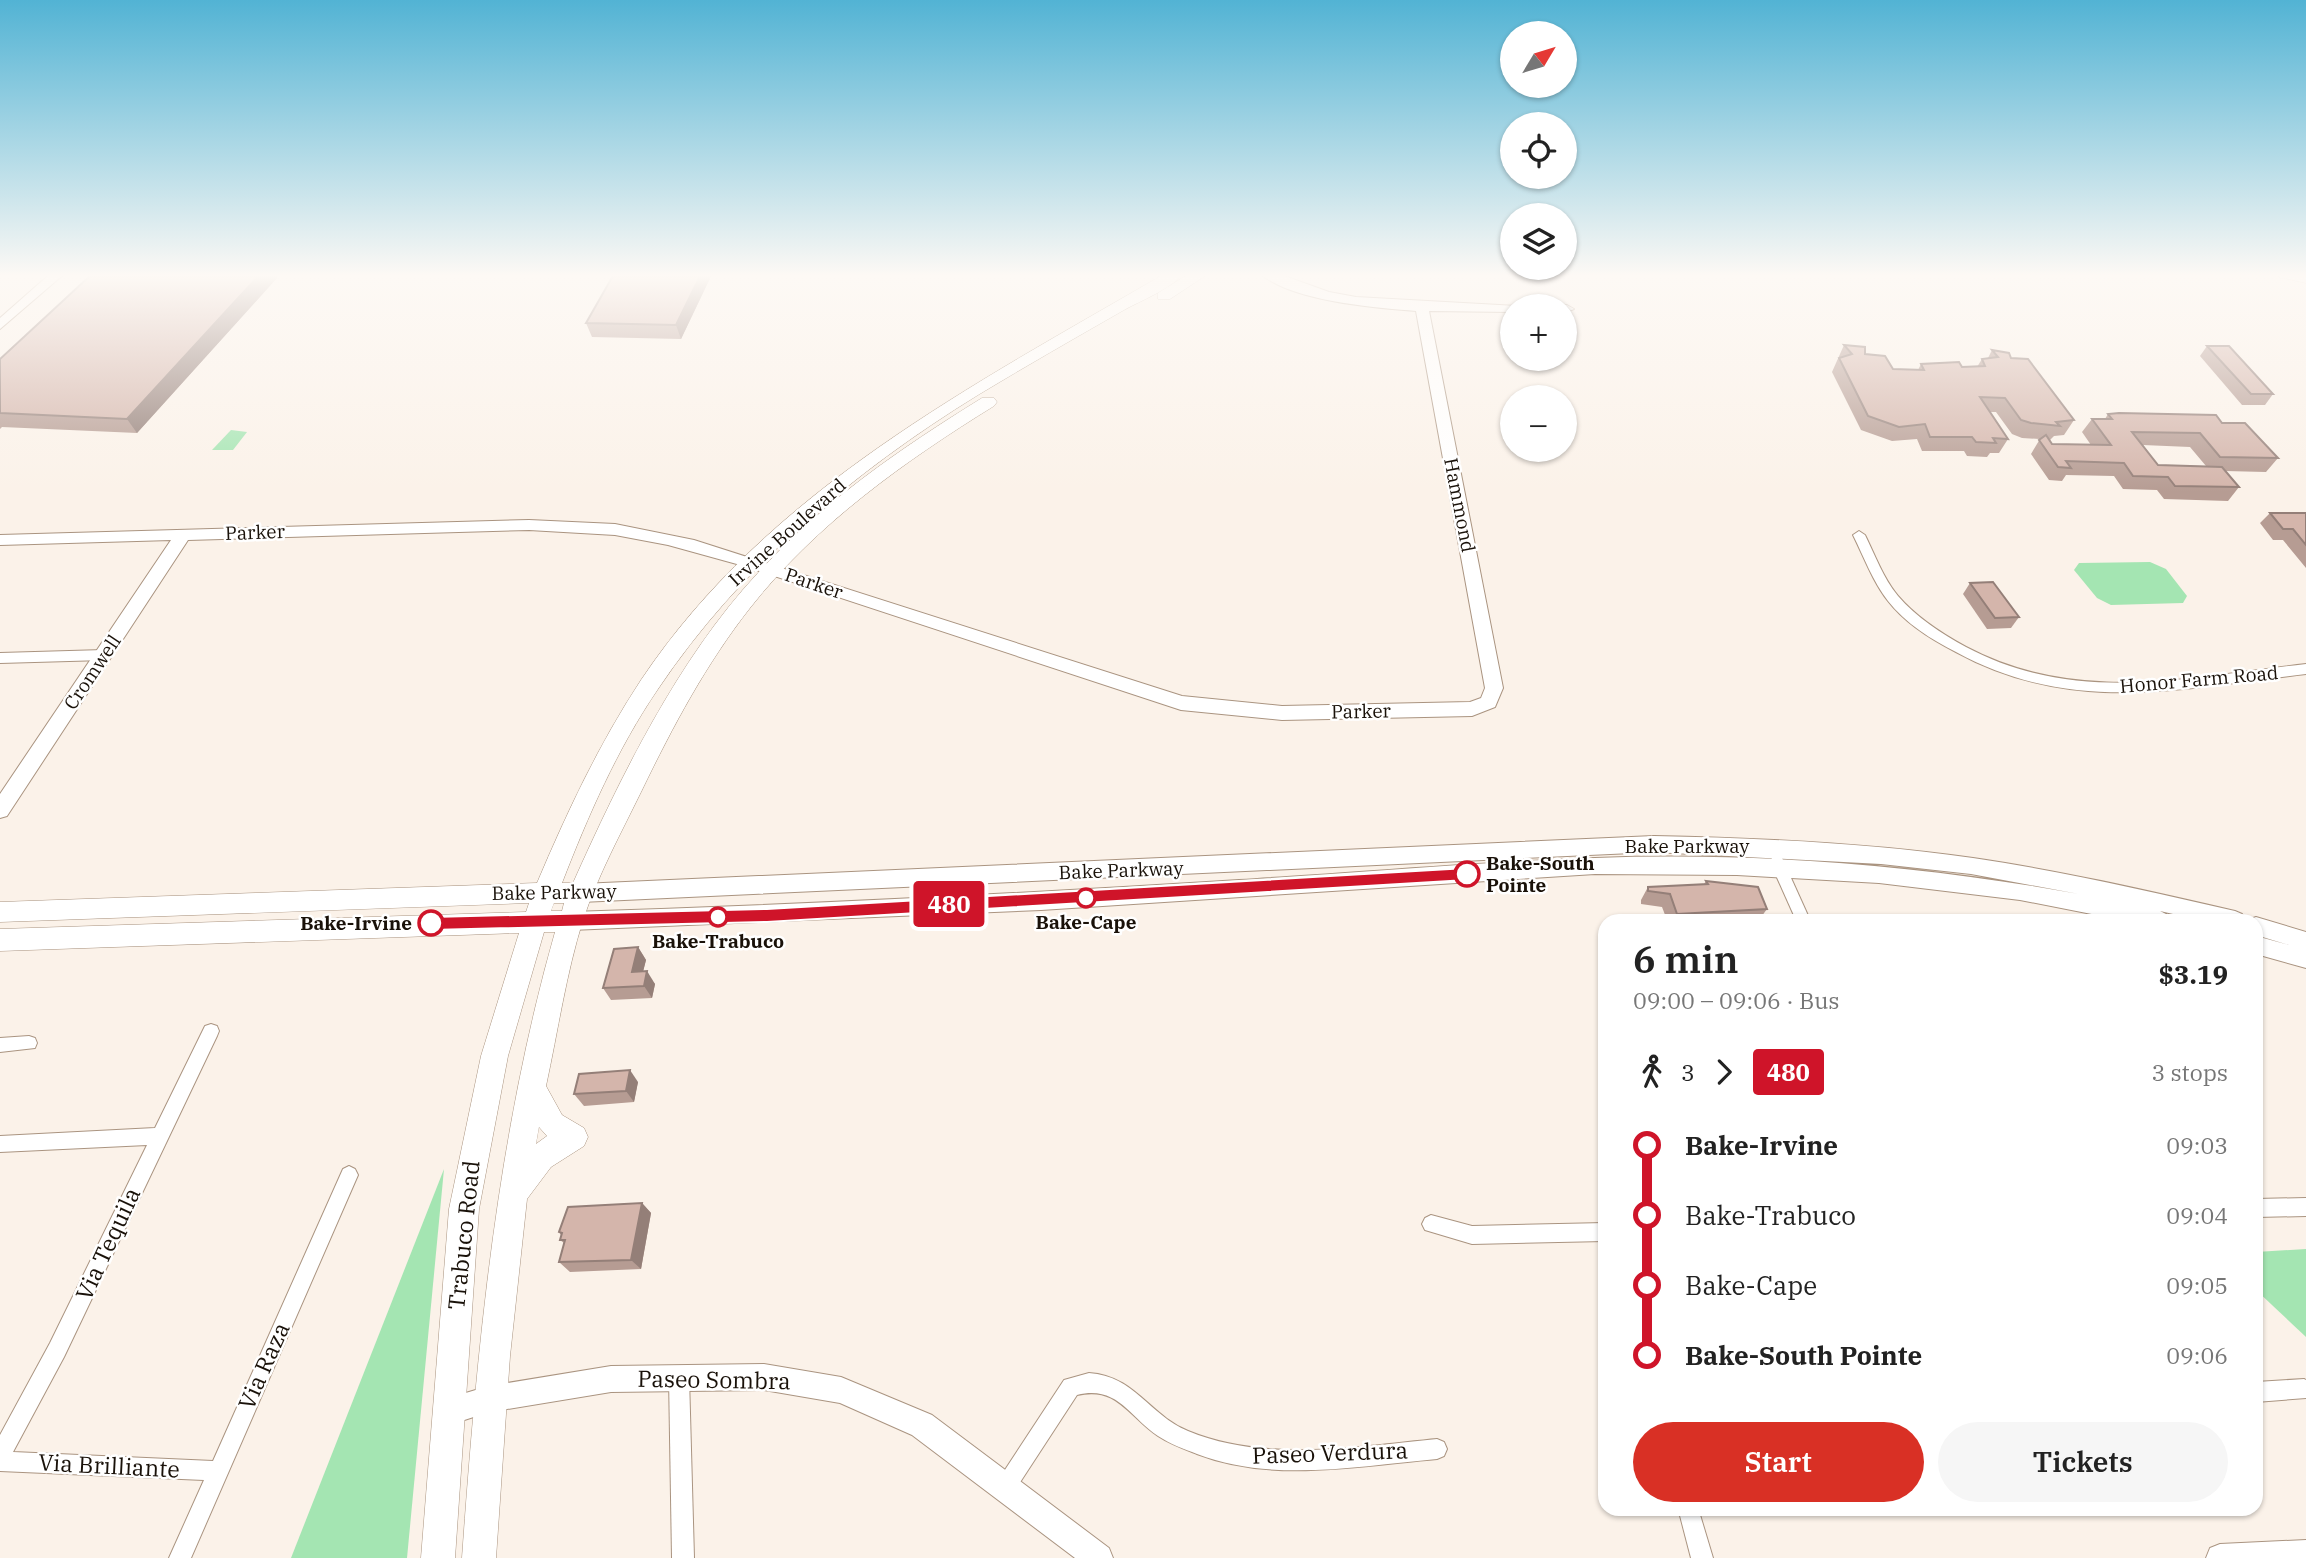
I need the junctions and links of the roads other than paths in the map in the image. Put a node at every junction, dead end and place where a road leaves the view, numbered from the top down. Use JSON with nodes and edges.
{"nodes":[{"id":1,"x":1053,"y":347,"type":"edge"},
{"id":2,"x":1082,"y":347,"type":"edge"},
{"id":3,"x":1430,"y":347,"type":"edge"},
{"id":4,"x":184,"y":534,"type":"junction"},
{"id":5,"x":1859,"y":535,"type":"dead end"},
{"id":6,"x":0,"y":540,"type":"edge"},
{"id":7,"x":750,"y":562,"type":"junction"},
{"id":8,"x":773,"y":569,"type":"junction"},
{"id":9,"x":104,"y":655,"type":"junction"},
{"id":10,"x":0,"y":658,"type":"edge"},
{"id":11,"x":2306,"y":669,"type":"edge"},
{"id":12,"x":1489,"y":702,"type":"joint"},
{"id":13,"x":0,"y":810,"type":"edge"},
{"id":14,"x":1775,"y":856,"type":"junction"},
{"id":15,"x":545,"y":893,"type":"junction"},
{"id":16,"x":581,"y":893,"type":"junction"},
{"id":17,"x":0,"y":912,"type":"edge"},
{"id":18,"x":1800,"y":914,"type":"edge"},
{"id":19,"x":2129,"y":914,"type":"edge"},
{"id":20,"x":2207,"y":914,"type":"edge"},
{"id":21,"x":536,"y":920,"type":"junction"},
{"id":22,"x":571,"y":921,"type":"junction"},
{"id":23,"x":2263,"y":928,"type":"edge"},
{"id":24,"x":0,"y":940,"type":"edge"},
{"id":25,"x":2306,"y":941,"type":"edge"},
{"id":26,"x":2263,"y":948,"type":"edge"},
{"id":27,"x":2306,"y":959,"type":"edge"},
{"id":28,"x":211,"y":1031,"type":"dead end"},
{"id":29,"x":29,"y":1043,"type":"dead end"},
{"id":30,"x":0,"y":1045,"type":"edge"},
{"id":31,"x":531,"y":1085,"type":"junction"},
{"id":32,"x":159,"y":1136,"type":"junction"},
{"id":33,"x":0,"y":1144,"type":"edge"},
{"id":34,"x":349,"y":1175,"type":"dead end"},
{"id":35,"x":510,"y":1203,"type":"junction"},
{"id":36,"x":2306,"y":1207,"type":"edge"},
{"id":37,"x":2263,"y":1209,"type":"edge"},
{"id":38,"x":1431,"y":1224,"type":"dead end"},
{"id":39,"x":1598,"y":1232,"type":"edge"},
{"id":40,"x":678,"y":1377,"type":"junction"},
{"id":41,"x":2304,"y":1389,"type":"dead end"},
{"id":42,"x":2263,"y":1392,"type":"edge"},
{"id":43,"x":489,"y":1399,"type":"junction"},
{"id":44,"x":449,"y":1411,"type":"junction"},
{"id":45,"x":1437,"y":1449,"type":"dead end"},
{"id":46,"x":0,"y":1455,"type":"edge"},
{"id":47,"x":0,"y":1461,"type":"edge"},
{"id":48,"x":218,"y":1471,"type":"junction"},
{"id":49,"x":1006,"y":1486,"type":"junction"},
{"id":50,"x":1690,"y":1516,"type":"edge"},
{"id":51,"x":2302,"y":1556,"type":"edge"},
{"id":52,"x":180,"y":1558,"type":"edge"},
{"id":53,"x":438,"y":1558,"type":"edge"},
{"id":54,"x":479,"y":1558,"type":"edge"},
{"id":55,"x":683,"y":1558,"type":"edge"},
{"id":56,"x":1099,"y":1558,"type":"edge"},
{"id":57,"x":1702,"y":1558,"type":"edge"},
{"id":58,"x":2220,"y":1558,"type":"edge"}],
"edges":[{"from":1,"to":7,"type":"main road","name":"Irvine Boulevard"},
{"from":2,"to":8,"type":"main road","name":"Irvine Boulevard"},
{"from":3,"to":12,"type":"street","name":"Hammond"},
{"from":4,"to":6,"type":"main road","name":"Parker"},
{"from":4,"to":7,"type":"main road","name":"Parker"},
{"from":4,"to":9,"type":"street","name":"Cromwell"},
{"from":5,"to":11,"type":"street","name":"Honor Farm Road"},
{"from":7,"to":8,"type":"main road","name":"Parker"},
{"from":7,"to":15,"type":"main road","name":"Irvine Boulevard"},
{"from":8,"to":12,"type":"main road","name":"Parker"},
{"from":8,"to":16,"type":"main road","name":"Irvine Boulevard"},
{"from":9,"to":10,"type":"street"},
{"from":9,"to":13,"type":"street","name":"Cromwell"},
{"from":14,"to":16,"type":"main road","name":"Bake Parkway"},
{"from":14,"to":18,"type":"street"},
{"from":14,"to":19,"type":"main road","name":"Bake Parkway"},
{"from":14,"to":20,"type":"main road","name":"Bake Parkway"},
{"from":14,"to":22,"type":"main road","name":"Bake Parkway"},
{"from":15,"to":16,"type":"main road","name":"Bake Parkway"},
{"from":15,"to":17,"type":"main road","name":"Bake Parkway"},
{"from":15,"to":21,"type":"main road","name":"Irvine Boulevard"},
{"from":16,"to":22,"type":"main road","name":"Irvine Boulevard"},
{"from":21,"to":22,"type":"main road","name":"Bake Parkway"},
{"from":21,"to":24,"type":"main road","name":"Bake Parkway"},
{"from":21,"to":44,"type":"main road","name":"Trabuco Road"},
{"from":22,"to":31,"type":"main road","name":"Trabuco Road"},
{"from":23,"to":25,"type":"main road"},
{"from":26,"to":27,"type":"main road"},
{"from":28,"to":32,"type":"street","name":"Via Tequila"},
{"from":29,"to":30,"type":"street"},
{"from":31,"to":35,"type":"main road","name":"Trabuco Road"},
{"from":31,"to":35,"type":"main road"},
{"from":32,"to":33,"type":"street"},
{"from":32,"to":46,"type":"street","name":"Via Tequila"},
{"from":34,"to":48,"type":"street","name":"Via Raza"},
{"from":35,"to":43,"type":"main road","name":"Trabuco Road"},
{"from":36,"to":37,"type":"street"},
{"from":38,"to":39,"type":"street"},
{"from":40,"to":43,"type":"main road","name":"Paseo Sombra"},
{"from":40,"to":49,"type":"main road","name":"Paseo Sombra"},
{"from":40,"to":55,"type":"street"},
{"from":41,"to":42,"type":"street"},
{"from":43,"to":44,"type":"main road","name":"Paseo Sombra"},
{"from":43,"to":54,"type":"main road","name":"Trabuco Road"},
{"from":44,"to":53,"type":"main road","name":"Trabuco Road"},
{"from":45,"to":49,"type":"street","name":"Paseo Verdura"},
{"from":47,"to":48,"type":"street","name":"Via Brilliante"},
{"from":48,"to":52,"type":"street","name":"Via Raza"},
{"from":49,"to":56,"type":"main road","name":"Paseo Sombra"},
{"from":50,"to":57,"type":"street"},
{"from":51,"to":58,"type":"main road"}]}
